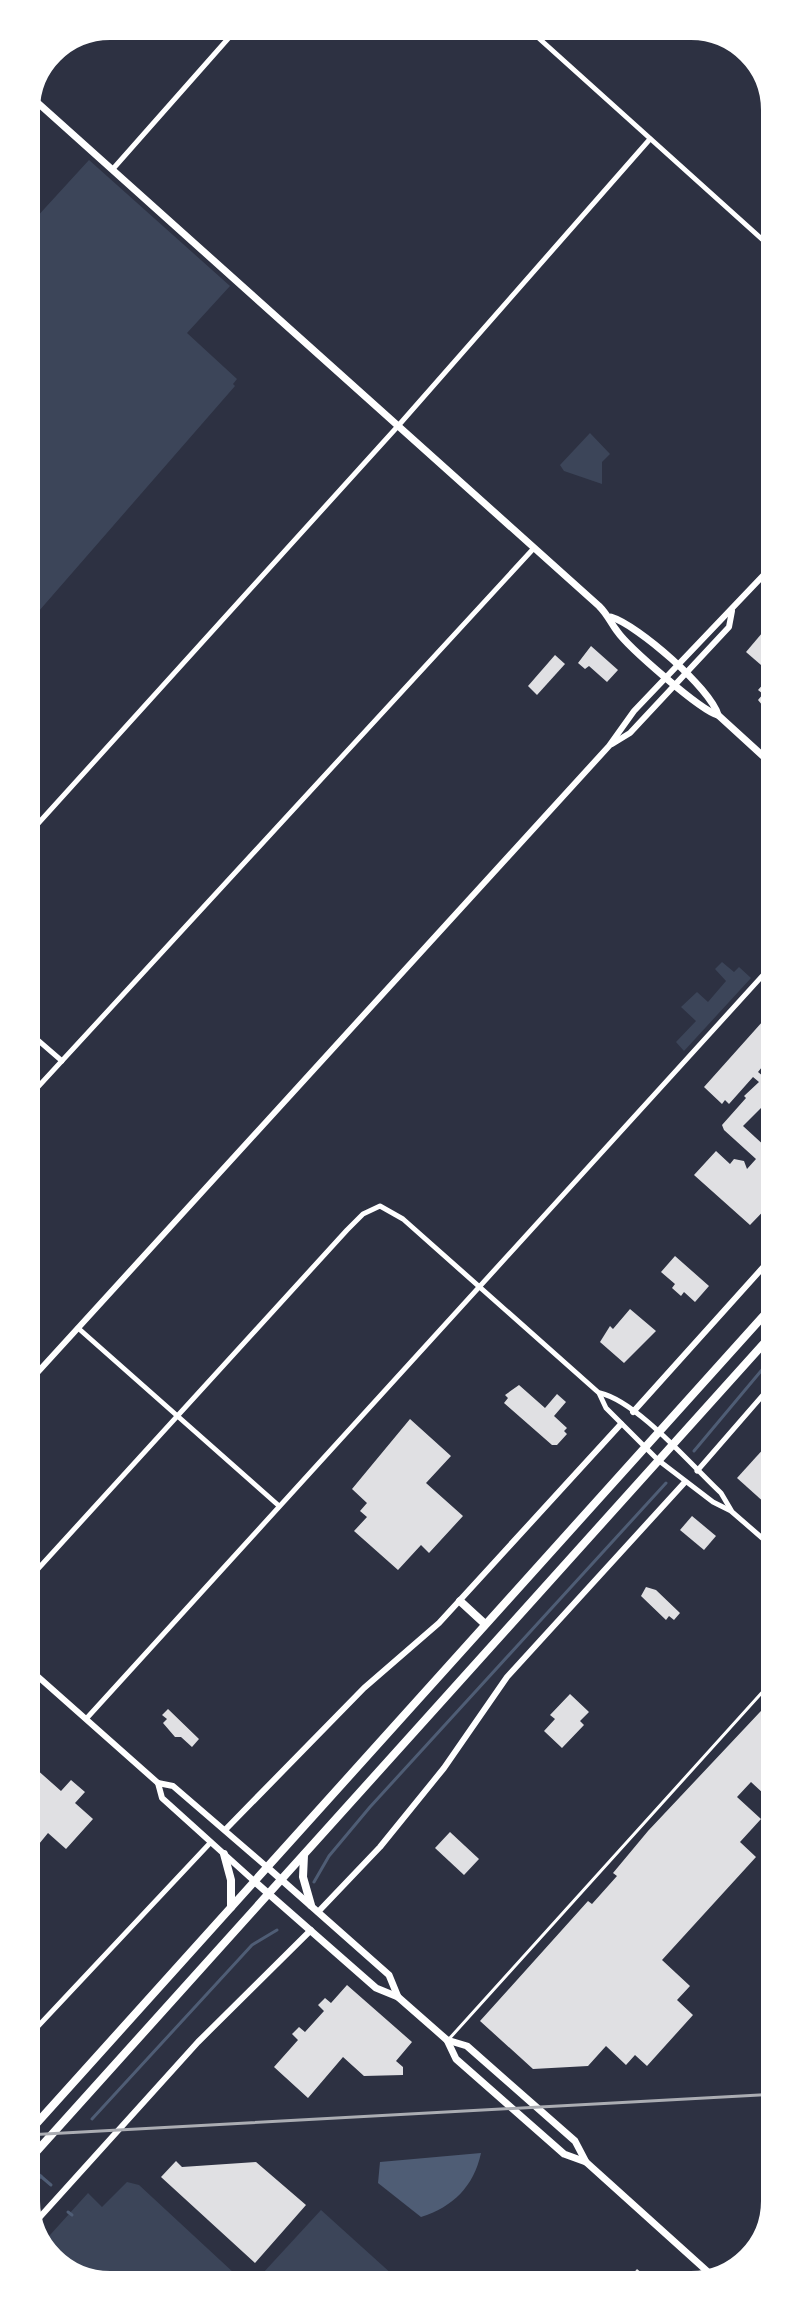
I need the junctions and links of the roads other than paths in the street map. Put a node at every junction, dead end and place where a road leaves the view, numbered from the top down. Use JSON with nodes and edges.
{"nodes":[{"id":1,"x":229,"y":38,"type":"edge"},
{"id":2,"x":538,"y":38,"type":"edge"},
{"id":3,"x":38,"y":104,"type":"edge"},
{"id":4,"x":650,"y":139,"type":"junction"},
{"id":5,"x":112,"y":170,"type":"junction"},
{"id":6,"x":763,"y":240,"type":"edge"},
{"id":7,"x":398,"y":426,"type":"junction"},
{"id":8,"x":534,"y":548,"type":"junction"},
{"id":9,"x":763,"y":576,"type":"edge"},
{"id":10,"x":732,"y":611,"type":"junction"},
{"id":11,"x":611,"y":617,"type":"junction"},
{"id":12,"x":676,"y":666,"type":"junction"},
{"id":13,"x":685,"y":675,"type":"junction"},
{"id":14,"x":667,"y":676,"type":"junction"},
{"id":15,"x":676,"y":685,"type":"junction"},
{"id":16,"x":718,"y":715,"type":"junction"},
{"id":17,"x":609,"y":746,"type":"junction"},
{"id":18,"x":763,"y":756,"type":"edge"},
{"id":19,"x":38,"y":824,"type":"edge"},
{"id":20,"x":763,"y":975,"type":"edge"},
{"id":21,"x":38,"y":1040,"type":"edge"},
{"id":22,"x":62,"y":1061,"type":"junction"},
{"id":23,"x":38,"y":1087,"type":"edge"},
{"id":24,"x":763,"y":1267,"type":"edge"},
{"id":25,"x":478,"y":1287,"type":"junction"},
{"id":26,"x":763,"y":1316,"type":"edge"},
{"id":27,"x":78,"y":1328,"type":"junction"},
{"id":28,"x":763,"y":1344,"type":"edge"},
{"id":29,"x":38,"y":1372,"type":"edge"},
{"id":30,"x":599,"y":1393,"type":"junction"},
{"id":31,"x":763,"y":1395,"type":"edge"},
{"id":32,"x":633,"y":1412,"type":"junction"},
{"id":33,"x":177,"y":1417,"type":"junction"},
{"id":34,"x":621,"y":1424,"type":"junction"},
{"id":35,"x":657,"y":1434,"type":"junction"},
{"id":36,"x":671,"y":1446,"type":"junction"},
{"id":37,"x":645,"y":1447,"type":"junction"},
{"id":38,"x":658,"y":1460,"type":"junction"},
{"id":39,"x":697,"y":1471,"type":"junction"},
{"id":40,"x":685,"y":1482,"type":"junction"},
{"id":41,"x":278,"y":1505,"type":"junction"},
{"id":42,"x":731,"y":1511,"type":"junction"},
{"id":43,"x":763,"y":1539,"type":"edge"},
{"id":44,"x":38,"y":1569,"type":"edge"},
{"id":45,"x":460,"y":1601,"type":"junction"},
{"id":46,"x":485,"y":1624,"type":"junction"},
{"id":47,"x":38,"y":1677,"type":"edge"},
{"id":48,"x":763,"y":1691,"type":"edge"},
{"id":49,"x":86,"y":1719,"type":"junction"},
{"id":50,"x":158,"y":1783,"type":"junction"},
{"id":51,"x":225,"y":1830,"type":"junction"},
{"id":52,"x":211,"y":1842,"type":"junction"},
{"id":53,"x":224,"y":1854,"type":"junction"},
{"id":54,"x":304,"y":1854,"type":"junction"},
{"id":55,"x":267,"y":1867,"type":"junction"},
{"id":56,"x":281,"y":1879,"type":"junction"},
{"id":57,"x":254,"y":1881,"type":"junction"},
{"id":58,"x":268,"y":1893,"type":"junction"},
{"id":59,"x":311,"y":1905,"type":"junction"},
{"id":60,"x":231,"y":1907,"type":"junction"},
{"id":61,"x":318,"y":1912,"type":"junction"},
{"id":62,"x":311,"y":1930,"type":"junction"},
{"id":63,"x":398,"y":1997,"type":"junction"},
{"id":64,"x":38,"y":2026,"type":"edge"},
{"id":65,"x":447,"y":2040,"type":"junction"},
{"id":66,"x":38,"y":2122,"type":"edge"},
{"id":67,"x":38,"y":2150,"type":"edge"},
{"id":68,"x":586,"y":2162,"type":"junction"},
{"id":69,"x":40,"y":2217,"type":"edge"},
{"id":70,"x":707,"y":2271,"type":"edge"}],
"edges":[{"from":1,"to":5,"type":"street"},
{"from":2,"to":4,"type":"street"},
{"from":3,"to":5,"type":"main road"},
{"from":4,"to":6,"type":"street"},
{"from":4,"to":7,"type":"street"},
{"from":5,"to":7,"type":"main road"},
{"from":7,"to":8,"type":"main road"},
{"from":7,"to":19,"type":"street"},
{"from":8,"to":11,"type":"main road"},
{"from":8,"to":22,"type":"street"},
{"from":9,"to":10,"type":"street"},
{"from":10,"to":12,"type":"street"},
{"from":10,"to":13,"type":"street"},
{"from":11,"to":12,"type":"main road"},
{"from":11,"to":14,"type":"main road"},
{"from":12,"to":13,"type":"main road"},
{"from":12,"to":14,"type":"street"},
{"from":13,"to":15,"type":"street"},
{"from":13,"to":16,"type":"main road"},
{"from":14,"to":15,"type":"main road"},
{"from":14,"to":17,"type":"street"},
{"from":15,"to":16,"type":"main road"},
{"from":15,"to":17,"type":"street"},
{"from":16,"to":18,"type":"main road"},
{"from":17,"to":27,"type":"street"},
{"from":20,"to":25,"type":"street"},
{"from":21,"to":22,"type":"street"},
{"from":22,"to":23,"type":"street"},
{"from":24,"to":32,"type":"street"},
{"from":25,"to":30,"type":"street"},
{"from":25,"to":33,"type":"street"},
{"from":25,"to":41,"type":"street"},
{"from":26,"to":35,"type":"main road"},
{"from":27,"to":29,"type":"street"},
{"from":27,"to":33,"type":"street"},
{"from":28,"to":36,"type":"main road"},
{"from":30,"to":32,"type":"street"},
{"from":30,"to":34,"type":"street"},
{"from":31,"to":39,"type":"street"},
{"from":32,"to":35,"type":"street"},
{"from":33,"to":41,"type":"street"},
{"from":33,"to":44,"type":"street"},
{"from":34,"to":37,"type":"street"},
{"from":34,"to":45,"type":"street"},
{"from":35,"to":36,"type":"street"},
{"from":35,"to":37,"type":"main road"},
{"from":36,"to":38,"type":"main road"},
{"from":36,"to":39,"type":"street"},
{"from":37,"to":38,"type":"street"},
{"from":37,"to":46,"type":"main road"},
{"from":38,"to":40,"type":"street"},
{"from":38,"to":54,"type":"main road"},
{"from":39,"to":42,"type":"street"},
{"from":40,"to":42,"type":"street"},
{"from":40,"to":61,"type":"street"},
{"from":41,"to":49,"type":"street"},
{"from":42,"to":43,"type":"street"},
{"from":45,"to":46,"type":"main road"},
{"from":45,"to":51,"type":"street"},
{"from":46,"to":55,"type":"main road"},
{"from":47,"to":49,"type":"street"},
{"from":48,"to":65,"type":"lane"},
{"from":49,"to":50,"type":"street"},
{"from":50,"to":51,"type":"street"},
{"from":50,"to":52,"type":"street"},
{"from":51,"to":55,"type":"street"},
{"from":52,"to":53,"type":"street"},
{"from":52,"to":64,"type":"street"},
{"from":53,"to":57,"type":"street"},
{"from":53,"to":60,"type":"main road"},
{"from":54,"to":56,"type":"main road"},
{"from":54,"to":59,"type":"main road"},
{"from":55,"to":56,"type":"main road"},
{"from":55,"to":57,"type":"main road"},
{"from":56,"to":58,"type":"main road"},
{"from":56,"to":59,"type":"main road"},
{"from":57,"to":58,"type":"main road"},
{"from":57,"to":60,"type":"main road"},
{"from":58,"to":62,"type":"main road"},
{"from":58,"to":67,"type":"main road"},
{"from":59,"to":61,"type":"main road"},
{"from":60,"to":66,"type":"main road"},
{"from":61,"to":63,"type":"main road"},
{"from":62,"to":63,"type":"main road"},
{"from":62,"to":69,"type":"street"},
{"from":63,"to":65,"type":"main road"},
{"from":65,"to":68,"type":"main road"},
{"from":65,"to":68,"type":"main road"},
{"from":68,"to":70,"type":"main road"}]}
